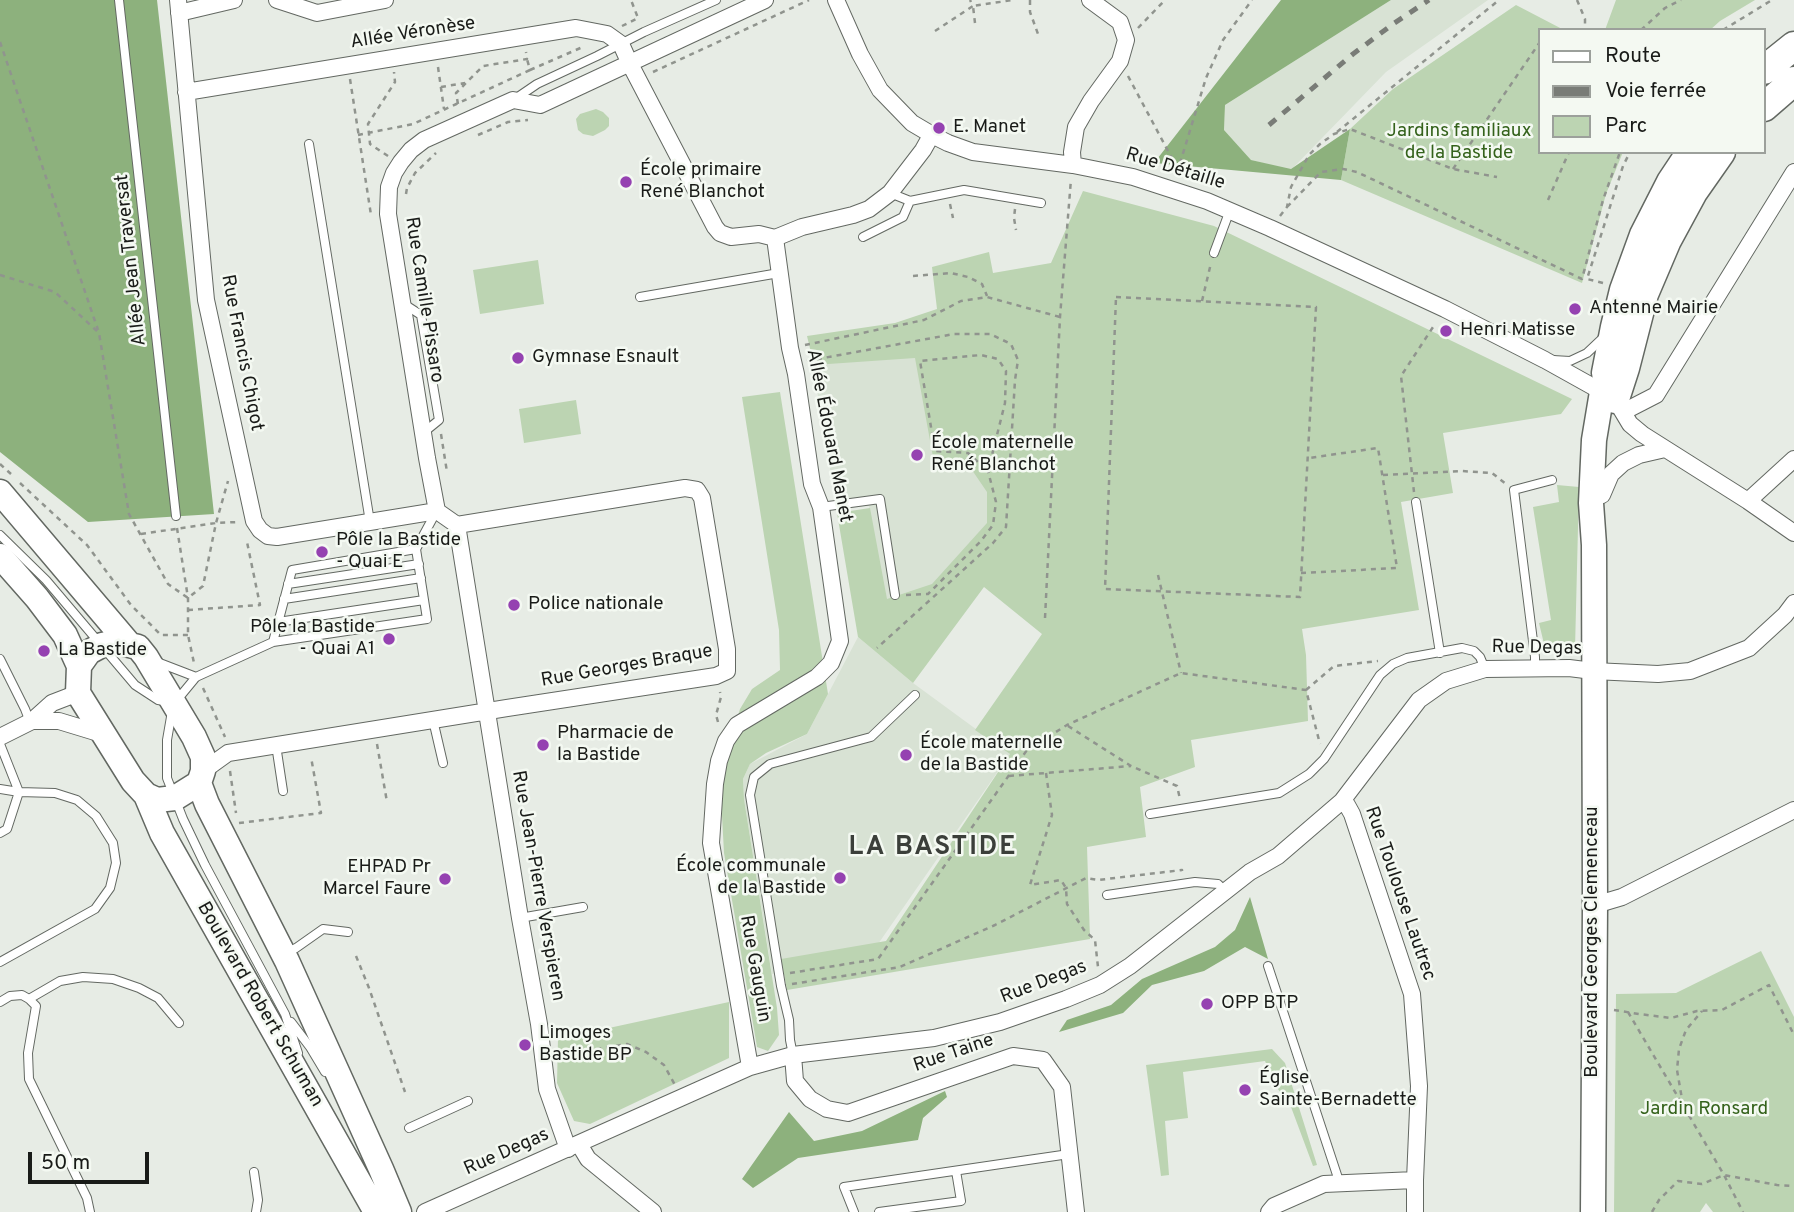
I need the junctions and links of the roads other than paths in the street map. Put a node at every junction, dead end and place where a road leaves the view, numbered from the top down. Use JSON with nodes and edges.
{"nodes":[{"id":1,"x":119,"y":0,"type":"edge"},
{"id":2,"x":234,"y":0,"type":"edge"},
{"id":3,"x":277,"y":0,"type":"edge"},
{"id":4,"x":385,"y":0,"type":"edge"},
{"id":5,"x":716,"y":0,"type":"edge"},
{"id":6,"x":765,"y":0,"type":"edge"},
{"id":7,"x":836,"y":0,"type":"edge"},
{"id":8,"x":1090,"y":0,"type":"edge"},
{"id":9,"x":178,"y":7,"type":"edge"},
{"id":10,"x":621,"y":44,"type":"junction"},
{"id":11,"x":1794,"y":46,"type":"edge"},
{"id":12,"x":1766,"y":68,"type":"edge"},
{"id":13,"x":633,"y":69,"type":"junction"},
{"id":14,"x":1794,"y":81,"type":"edge"},
{"id":15,"x":186,"y":92,"type":"junction"},
{"id":16,"x":513,"y":100,"type":"junction"},
{"id":17,"x":1766,"y":105,"type":"edge"},
{"id":18,"x":932,"y":135,"type":"junction"},
{"id":19,"x":309,"y":144,"type":"dead end"},
{"id":20,"x":1690,"y":154,"type":"edge"},
{"id":21,"x":1720,"y":154,"type":"edge"},
{"id":22,"x":1073,"y":165,"type":"junction"},
{"id":23,"x":1794,"y":172,"type":"edge"},
{"id":24,"x":890,"y":193,"type":"junction"},
{"id":25,"x":911,"y":201,"type":"junction"},
{"id":26,"x":1041,"y":203,"type":"dead end"},
{"id":27,"x":1230,"y":210,"type":"junction"},
{"id":28,"x":863,"y":237,"type":"dead end"},
{"id":29,"x":775,"y":238,"type":"junction"},
{"id":30,"x":1214,"y":253,"type":"road end"},
{"id":31,"x":779,"y":274,"type":"junction"},
{"id":32,"x":640,"y":297,"type":"dead end"},
{"id":33,"x":1615,"y":327,"type":"junction"},
{"id":34,"x":1545,"y":360,"type":"junction"},
{"id":35,"x":1613,"y":401,"type":"junction"},
{"id":36,"x":1665,"y":449,"type":"junction"},
{"id":37,"x":1794,"y":459,"type":"edge"},
{"id":38,"x":1552,"y":480,"type":"dead end"},
{"id":39,"x":0,"y":492,"type":"edge"},
{"id":40,"x":1602,"y":495,"type":"junction"},
{"id":41,"x":1748,"y":501,"type":"junction"},
{"id":42,"x":1416,"y":502,"type":"road end"},
{"id":43,"x":821,"y":507,"type":"junction"},
{"id":44,"x":437,"y":511,"type":"junction"},
{"id":45,"x":176,"y":516,"type":"dead end"},
{"id":46,"x":370,"y":522,"type":"junction"},
{"id":47,"x":457,"y":525,"type":"junction"},
{"id":48,"x":1794,"y":533,"type":"edge"},
{"id":49,"x":0,"y":535,"type":"edge"},
{"id":50,"x":1594,"y":545,"type":"junction"},
{"id":51,"x":416,"y":549,"type":"junction"},
{"id":52,"x":0,"y":556,"type":"edge"},
{"id":53,"x":419,"y":564,"type":"junction"},
{"id":54,"x":421,"y":579,"type":"junction"},
{"id":55,"x":288,"y":584,"type":"junction"},
{"id":56,"x":895,"y":595,"type":"road end"},
{"id":57,"x":284,"y":599,"type":"junction"},
{"id":58,"x":424,"y":600,"type":"junction"},
{"id":59,"x":1794,"y":603,"type":"edge"},
{"id":60,"x":278,"y":622,"type":"junction"},
{"id":61,"x":840,"y":641,"type":"joint"},
{"id":62,"x":273,"y":642,"type":"junction"},
{"id":63,"x":102,"y":645,"type":"junction"},
{"id":64,"x":138,"y":651,"type":"junction"},
{"id":65,"x":1440,"y":653,"type":"junction"},
{"id":66,"x":0,"y":659,"type":"edge"},
{"id":67,"x":79,"y":666,"type":"junction"},
{"id":68,"x":1535,"y":667,"type":"junction"},
{"id":69,"x":1485,"y":669,"type":"junction"},
{"id":70,"x":1593,"y":671,"type":"junction"},
{"id":71,"x":196,"y":677,"type":"junction"},
{"id":72,"x":78,"y":693,"type":"junction"},
{"id":73,"x":915,"y":695,"type":"dead end"},
{"id":74,"x":174,"y":704,"type":"junction"},
{"id":75,"x":486,"y":712,"type":"junction"},
{"id":76,"x":433,"y":720,"type":"junction"},
{"id":77,"x":31,"y":721,"type":"junction"},
{"id":78,"x":104,"y":735,"type":"junction"},
{"id":79,"x":0,"y":737,"type":"edge"},
{"id":80,"x":194,"y":737,"type":"junction"},
{"id":81,"x":0,"y":744,"type":"edge"},
{"id":82,"x":276,"y":745,"type":"junction"},
{"id":83,"x":228,"y":753,"type":"junction"},
{"id":84,"x":443,"y":764,"type":"dead end"},
{"id":85,"x":201,"y":777,"type":"junction"},
{"id":86,"x":0,"y":789,"type":"edge"},
{"id":87,"x":283,"y":791,"type":"dead end"},
{"id":88,"x":19,"y":792,"type":"junction"},
{"id":89,"x":146,"y":795,"type":"junction"},
{"id":90,"x":175,"y":798,"type":"junction"},
{"id":91,"x":1342,"y":802,"type":"junction"},
{"id":92,"x":1794,"y":810,"type":"edge"},
{"id":93,"x":1150,"y":814,"type":"dead end"},
{"id":94,"x":0,"y":833,"type":"edge"},
{"id":95,"x":1225,"y":891,"type":"junction"},
{"id":96,"x":1107,"y":895,"type":"dead end"},
{"id":97,"x":1595,"y":905,"type":"junction"},
{"id":98,"x":583,"y":907,"type":"dead end"},
{"id":99,"x":520,"y":918,"type":"junction"},
{"id":100,"x":348,"y":932,"type":"dead end"},
{"id":101,"x":283,"y":953,"type":"junction"},
{"id":102,"x":0,"y":962,"type":"edge"},
{"id":103,"x":1268,"y":967,"type":"dead end"},
{"id":104,"x":29,"y":999,"type":"junction"},
{"id":105,"x":0,"y":1002,"type":"edge"},
{"id":106,"x":285,"y":1014,"type":"junction"},
{"id":107,"x":179,"y":1023,"type":"dead end"},
{"id":108,"x":793,"y":1055,"type":"junction"},
{"id":109,"x":299,"y":1056,"type":"dead end"},
{"id":110,"x":750,"y":1067,"type":"junction"},
{"id":111,"x":305,"y":1068,"type":"dead end"},
{"id":112,"x":329,"y":1080,"type":"dead end"},
{"id":113,"x":336,"y":1091,"type":"dead end"},
{"id":114,"x":468,"y":1101,"type":"dead end"},
{"id":115,"x":409,"y":1128,"type":"dead end"},
{"id":116,"x":573,"y":1146,"type":"junction"},
{"id":117,"x":1069,"y":1154,"type":"junction"},
{"id":118,"x":349,"y":1163,"type":"junction"},
{"id":119,"x":382,"y":1169,"type":"junction"},
{"id":120,"x":956,"y":1171,"type":"junction"},
{"id":121,"x":254,"y":1172,"type":"dead end"},
{"id":122,"x":1415,"y":1180,"type":"junction"},
{"id":123,"x":1340,"y":1184,"type":"junction"},
{"id":124,"x":646,"y":1210,"type":"edge"},
{"id":125,"x":384,"y":1211,"type":"edge"},
{"id":126,"x":90,"y":1212,"type":"edge"},
{"id":127,"x":256,"y":1212,"type":"edge"},
{"id":128,"x":425,"y":1212,"type":"edge"},
{"id":129,"x":854,"y":1212,"type":"edge"},
{"id":130,"x":879,"y":1212,"type":"edge"},
{"id":131,"x":1076,"y":1212,"type":"edge"},
{"id":132,"x":1269,"y":1212,"type":"edge"},
{"id":133,"x":1415,"y":1212,"type":"edge"},
{"id":134,"x":1593,"y":1212,"type":"edge"}],
"edges":[{"from":1,"to":45,"type":"lane","name":"Allée Jean Traversat"},
{"from":2,"to":9,"type":"street"},
{"from":3,"to":4,"type":"street"},
{"from":5,"to":10,"type":"lane"},
{"from":6,"to":13,"type":"street","name":"Rue Camille Pissaro"},
{"from":7,"to":18,"type":"street","name":"Rue Détaille"},
{"from":8,"to":22,"type":"street"},
{"from":9,"to":15,"type":"street","name":"Rue Francis Chigot"},
{"from":10,"to":13,"type":"street"},
{"from":10,"to":15,"type":"street","name":"Allée Véronèse"},
{"from":10,"to":16,"type":"lane"},
{"from":11,"to":12,"type":"highway"},
{"from":13,"to":16,"type":"street","name":"Rue Camille Pissaro"},
{"from":13,"to":29,"type":"street"},
{"from":14,"to":17,"type":"highway"},
{"from":15,"to":46,"type":"street","name":"Rue Francis Chigot"},
{"from":16,"to":44,"type":"street","name":"Rue Camille Pissaro"},
{"from":18,"to":22,"type":"street","name":"Rue Détaille"},
{"from":18,"to":24,"type":"street"},
{"from":19,"to":46,"type":"lane"},
{"from":20,"to":33,"type":"highway"},
{"from":21,"to":35,"type":"highway"},
{"from":22,"to":27,"type":"street","name":"Rue Détaille"},
{"from":23,"to":35,"type":"street"},
{"from":24,"to":25,"type":"lane"},
{"from":24,"to":29,"type":"street"},
{"from":25,"to":26,"type":"lane"},
{"from":25,"to":28,"type":"lane"},
{"from":27,"to":30,"type":"lane"},
{"from":27,"to":34,"type":"street","name":"Rue Détaille"},
{"from":29,"to":31,"type":"street","name":"Allée Édouard Manet"},
{"from":31,"to":32,"type":"lane"},
{"from":31,"to":43,"type":"street","name":"Allée Édouard Manet"},
{"from":33,"to":34,"type":"lane"},
{"from":33,"to":35,"type":"highway"},
{"from":34,"to":35,"type":"street","name":"Rue Détaille"},
{"from":35,"to":36,"type":"street","name":"Rue Détaille"},
{"from":35,"to":40,"type":"main road"},
{"from":35,"to":50,"type":"main road"},
{"from":36,"to":40,"type":"street"},
{"from":36,"to":41,"type":"street","name":"Rue Détaille"},
{"from":37,"to":41,"type":"street"},
{"from":38,"to":68,"type":"lane"},
{"from":39,"to":64,"type":"main road"},
{"from":40,"to":50,"type":"main road"},
{"from":41,"to":48,"type":"street","name":"Rue Détaille"},
{"from":42,"to":65,"type":"lane"},
{"from":43,"to":56,"type":"lane"},
{"from":43,"to":61,"type":"street","name":"Allée Édouard Manet"},
{"from":44,"to":46,"type":"street"},
{"from":44,"to":47,"type":"street"},
{"from":44,"to":51,"type":"lane"},
{"from":47,"to":75,"type":"street"},
{"from":47,"to":75,"type":"street","name":"Rue Georges Braque"},
{"from":49,"to":63,"type":"lane"},
{"from":50,"to":70,"type":"main road","name":"Boulevard Georges Clemenceau"},
{"from":51,"to":53,"type":"lane"},
{"from":51,"to":55,"type":"lane"},
{"from":52,"to":67,"type":"main road"},
{"from":53,"to":54,"type":"lane"},
{"from":53,"to":55,"type":"lane"},
{"from":54,"to":57,"type":"lane"},
{"from":54,"to":58,"type":"lane"},
{"from":55,"to":57,"type":"lane"},
{"from":57,"to":60,"type":"lane"},
{"from":58,"to":60,"type":"lane"},
{"from":58,"to":62,"type":"lane"},
{"from":59,"to":70,"type":"street","name":"Rue Degas"},
{"from":60,"to":62,"type":"lane"},
{"from":61,"to":110,"type":"street","name":"Rue Gauguin"},
{"from":62,"to":71,"type":"lane"},
{"from":63,"to":64,"type":"main road"},
{"from":63,"to":67,"type":"main road"},
{"from":63,"to":74,"type":"lane"},
{"from":64,"to":71,"type":"lane"},
{"from":64,"to":74,"type":"main road","name":"Boulevard Robert Schuman"},
{"from":65,"to":69,"type":"lane"},
{"from":65,"to":93,"type":"lane"},
{"from":66,"to":77,"type":"lane"},
{"from":67,"to":72,"type":"main road"},
{"from":68,"to":69,"type":"street","name":"Rue Degas"},
{"from":68,"to":70,"type":"street","name":"Rue Degas"},
{"from":69,"to":91,"type":"street","name":"Rue Degas"},
{"from":70,"to":97,"type":"main road","name":"Boulevard Georges Clemenceau"},
{"from":71,"to":74,"type":"lane"},
{"from":72,"to":77,"type":"street"},
{"from":72,"to":78,"type":"main road","name":"Boulevard Robert Schuman"},
{"from":73,"to":108,"type":"lane"},
{"from":74,"to":80,"type":"main road","name":"Boulevard Robert Schuman"},
{"from":74,"to":90,"type":"lane"},
{"from":75,"to":76,"type":"street","name":"Rue Georges Braque"},
{"from":75,"to":99,"type":"street","name":"Rue Jean-Pierre Verspieren"},
{"from":76,"to":82,"type":"street","name":"Rue Georges Braque"},
{"from":76,"to":84,"type":"lane"},
{"from":77,"to":78,"type":"street"},
{"from":77,"to":79,"type":"street"},
{"from":78,"to":89,"type":"main road","name":"Boulevard Robert Schuman"},
{"from":80,"to":83,"type":"street"},
{"from":80,"to":85,"type":"main road","name":"Boulevard Robert Schuman"},
{"from":81,"to":88,"type":"lane"},
{"from":82,"to":83,"type":"street","name":"Rue Georges Braque"},
{"from":82,"to":87,"type":"lane"},
{"from":83,"to":85,"type":"street"},
{"from":85,"to":90,"type":"main road"},
{"from":85,"to":101,"type":"main road","name":"Boulevard Robert Schuman"},
{"from":86,"to":88,"type":"lane"},
{"from":88,"to":94,"type":"lane"},
{"from":88,"to":102,"type":"lane"},
{"from":89,"to":90,"type":"main road"},
{"from":89,"to":118,"type":"main road","name":"Boulevard Robert Schuman"},
{"from":90,"to":106,"type":"lane"},
{"from":91,"to":95,"type":"street","name":"Rue Degas"},
{"from":91,"to":122,"type":"street","name":"Rue Toulouse Lautrec"},
{"from":92,"to":97,"type":"street"},
{"from":95,"to":96,"type":"lane"},
{"from":95,"to":108,"type":"street","name":"Rue Degas"},
{"from":97,"to":134,"type":"main road","name":"Boulevard Georges Clemenceau"},
{"from":98,"to":99,"type":"lane"},
{"from":99,"to":116,"type":"street","name":"Rue Jean-Pierre Verspieren"},
{"from":100,"to":101,"type":"lane"},
{"from":101,"to":119,"type":"main road","name":"Boulevard Robert Schuman"},
{"from":103,"to":123,"type":"lane"},
{"from":104,"to":105,"type":"lane"},
{"from":104,"to":107,"type":"lane"},
{"from":104,"to":126,"type":"lane"},
{"from":106,"to":109,"type":"lane"},
{"from":106,"to":112,"type":"lane"},
{"from":108,"to":110,"type":"street","name":"Rue Degas"},
{"from":108,"to":117,"type":"street","name":"Rue Taine"},
{"from":110,"to":116,"type":"street","name":"Rue Degas"},
{"from":111,"to":118,"type":"lane"},
{"from":113,"to":119,"type":"lane"},
{"from":114,"to":115,"type":"lane"},
{"from":116,"to":124,"type":"street"},
{"from":116,"to":128,"type":"street","name":"Rue Degas"},
{"from":117,"to":120,"type":"lane"},
{"from":117,"to":131,"type":"street","name":"Rue Taine"},
{"from":118,"to":125,"type":"main road","name":"Boulevard Robert Schuman"},
{"from":119,"to":125,"type":"main road","name":"Boulevard Robert Schuman"},
{"from":120,"to":129,"type":"lane"},
{"from":120,"to":130,"type":"lane"},
{"from":121,"to":127,"type":"lane"},
{"from":122,"to":123,"type":"street"},
{"from":122,"to":133,"type":"street","name":"Rue Toulouse Lautrec"},
{"from":123,"to":132,"type":"street"}]}
